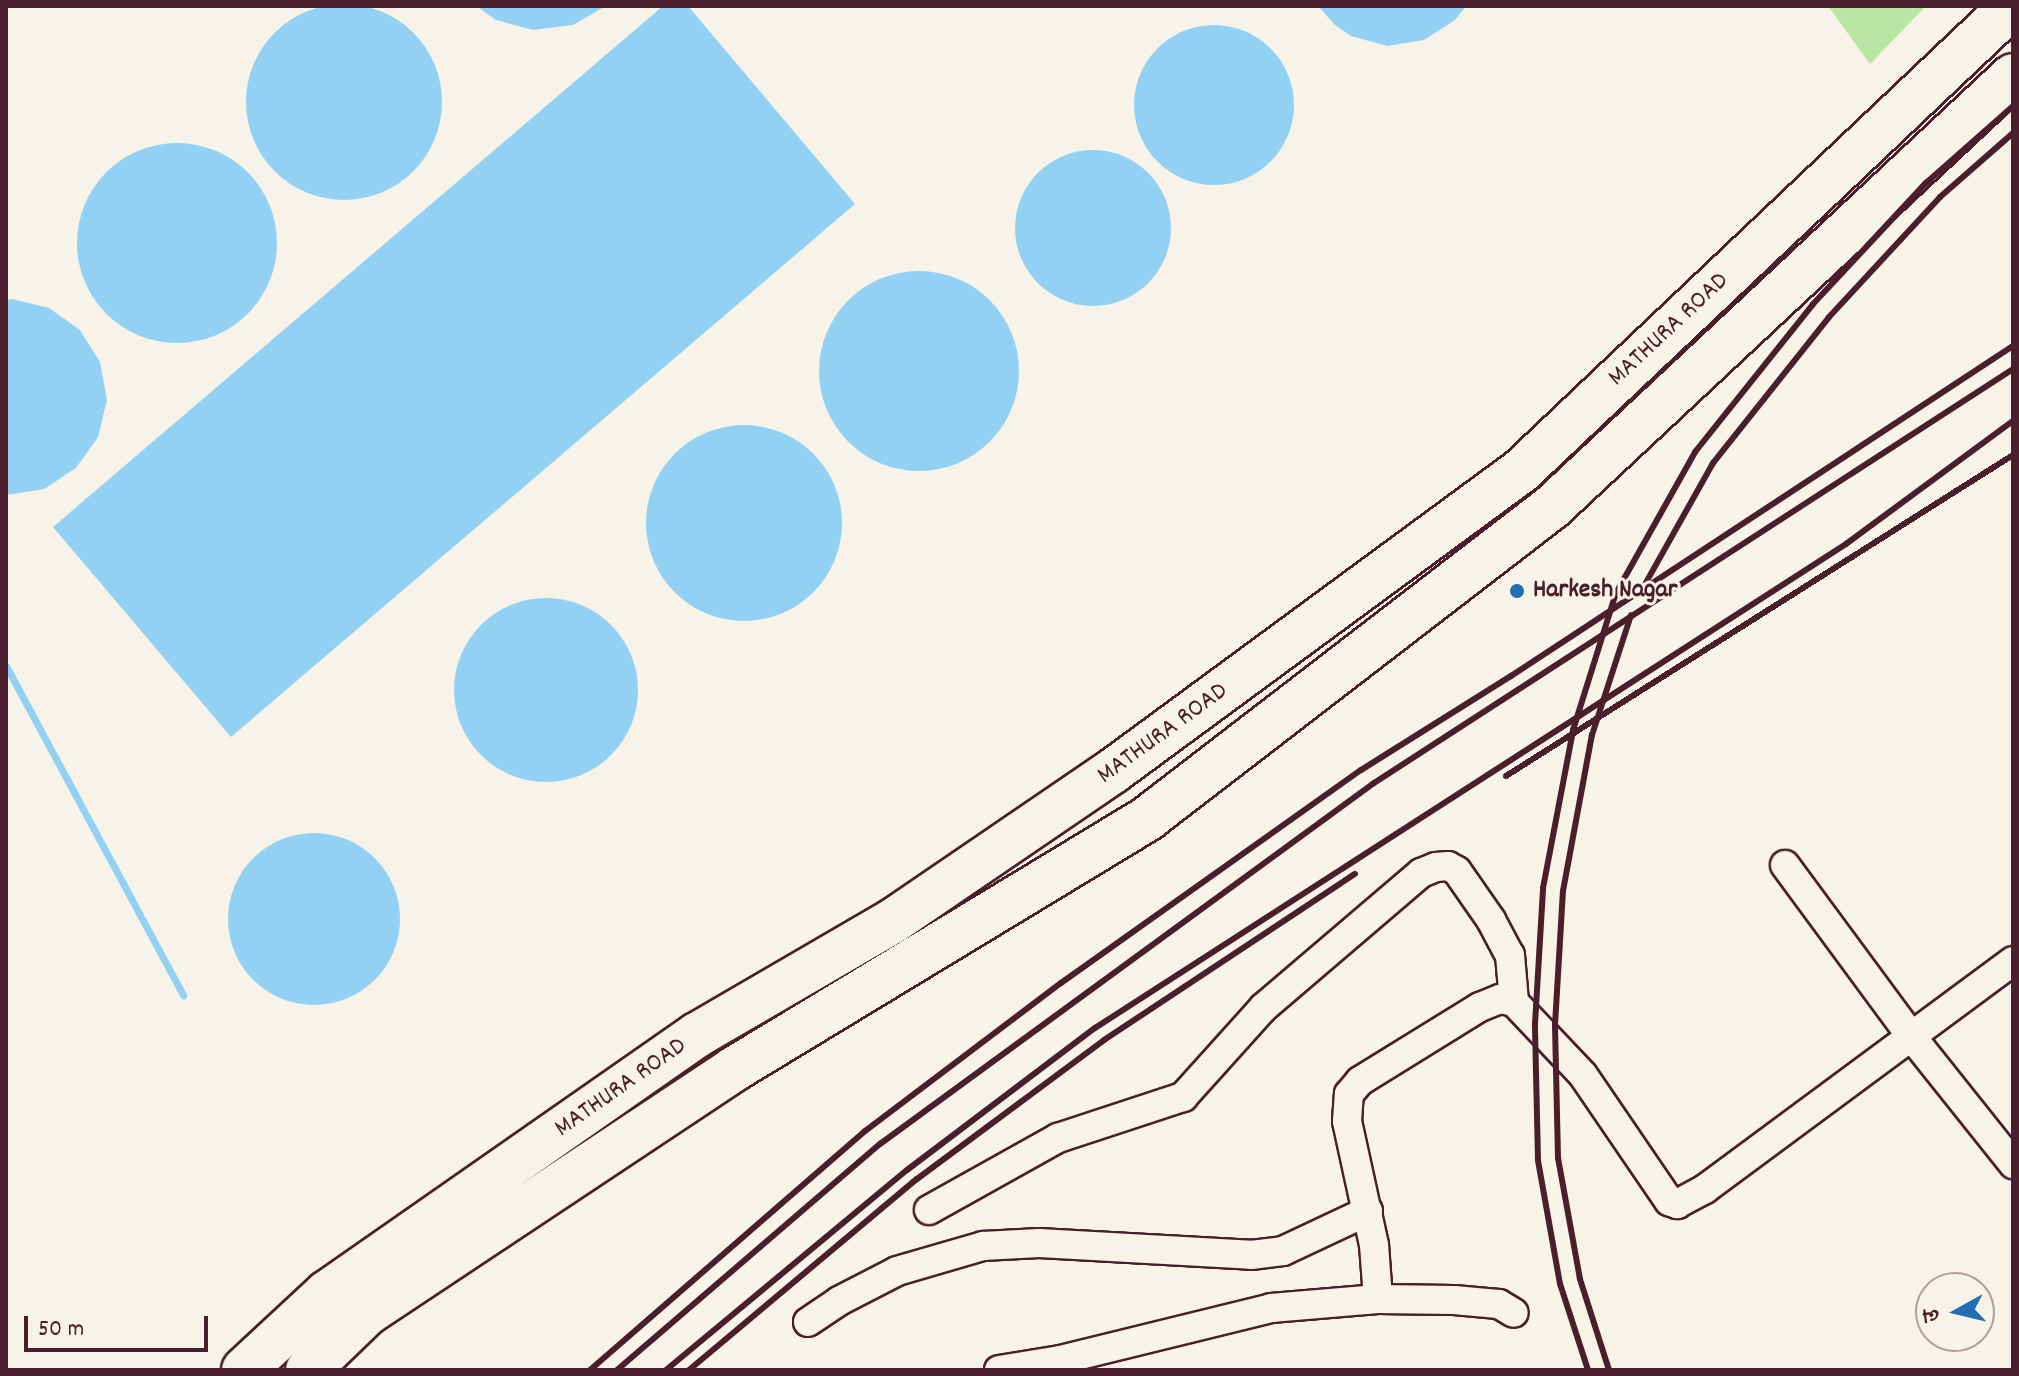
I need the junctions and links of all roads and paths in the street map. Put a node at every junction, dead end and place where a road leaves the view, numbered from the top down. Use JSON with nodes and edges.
{"nodes":[{"id":1,"x":2012,"y":6,"type":"edge"},
{"id":2,"x":2013,"y":76,"type":"edge"},
{"id":3,"x":1785,"y":865,"type":"dead end"},
{"id":4,"x":2013,"y":961,"type":"edge"},
{"id":5,"x":1514,"y":1002,"type":"junction"},
{"id":6,"x":1911,"y":1036,"type":"junction"},
{"id":7,"x":2013,"y":1164,"type":"edge"},
{"id":8,"x":929,"y":1210,"type":"dead end"},
{"id":9,"x":1368,"y":1211,"type":"junction"},
{"id":10,"x":1378,"y":1299,"type":"junction"},
{"id":11,"x":1514,"y":1313,"type":"dead end"},
{"id":12,"x":808,"y":1322,"type":"dead end"},
{"id":13,"x":244,"y":1370,"type":"edge"},
{"id":14,"x":308,"y":1370,"type":"edge"},
{"id":15,"x":999,"y":1370,"type":"edge"}],
"edges":[{"from":1,"to":13,"type":"highway","name":"MATHURA ROAD"},
{"from":2,"to":14,"type":"highway","name":"MATHURA ROAD"},
{"from":3,"to":6,"type":"street"},
{"from":4,"to":6,"type":"street"},
{"from":5,"to":6,"type":"street"},
{"from":5,"to":8,"type":"street"},
{"from":5,"to":9,"type":"street"},
{"from":6,"to":7,"type":"street"},
{"from":9,"to":10,"type":"street"},
{"from":9,"to":12,"type":"street"},
{"from":10,"to":11,"type":"street"},
{"from":10,"to":15,"type":"street"}]}
